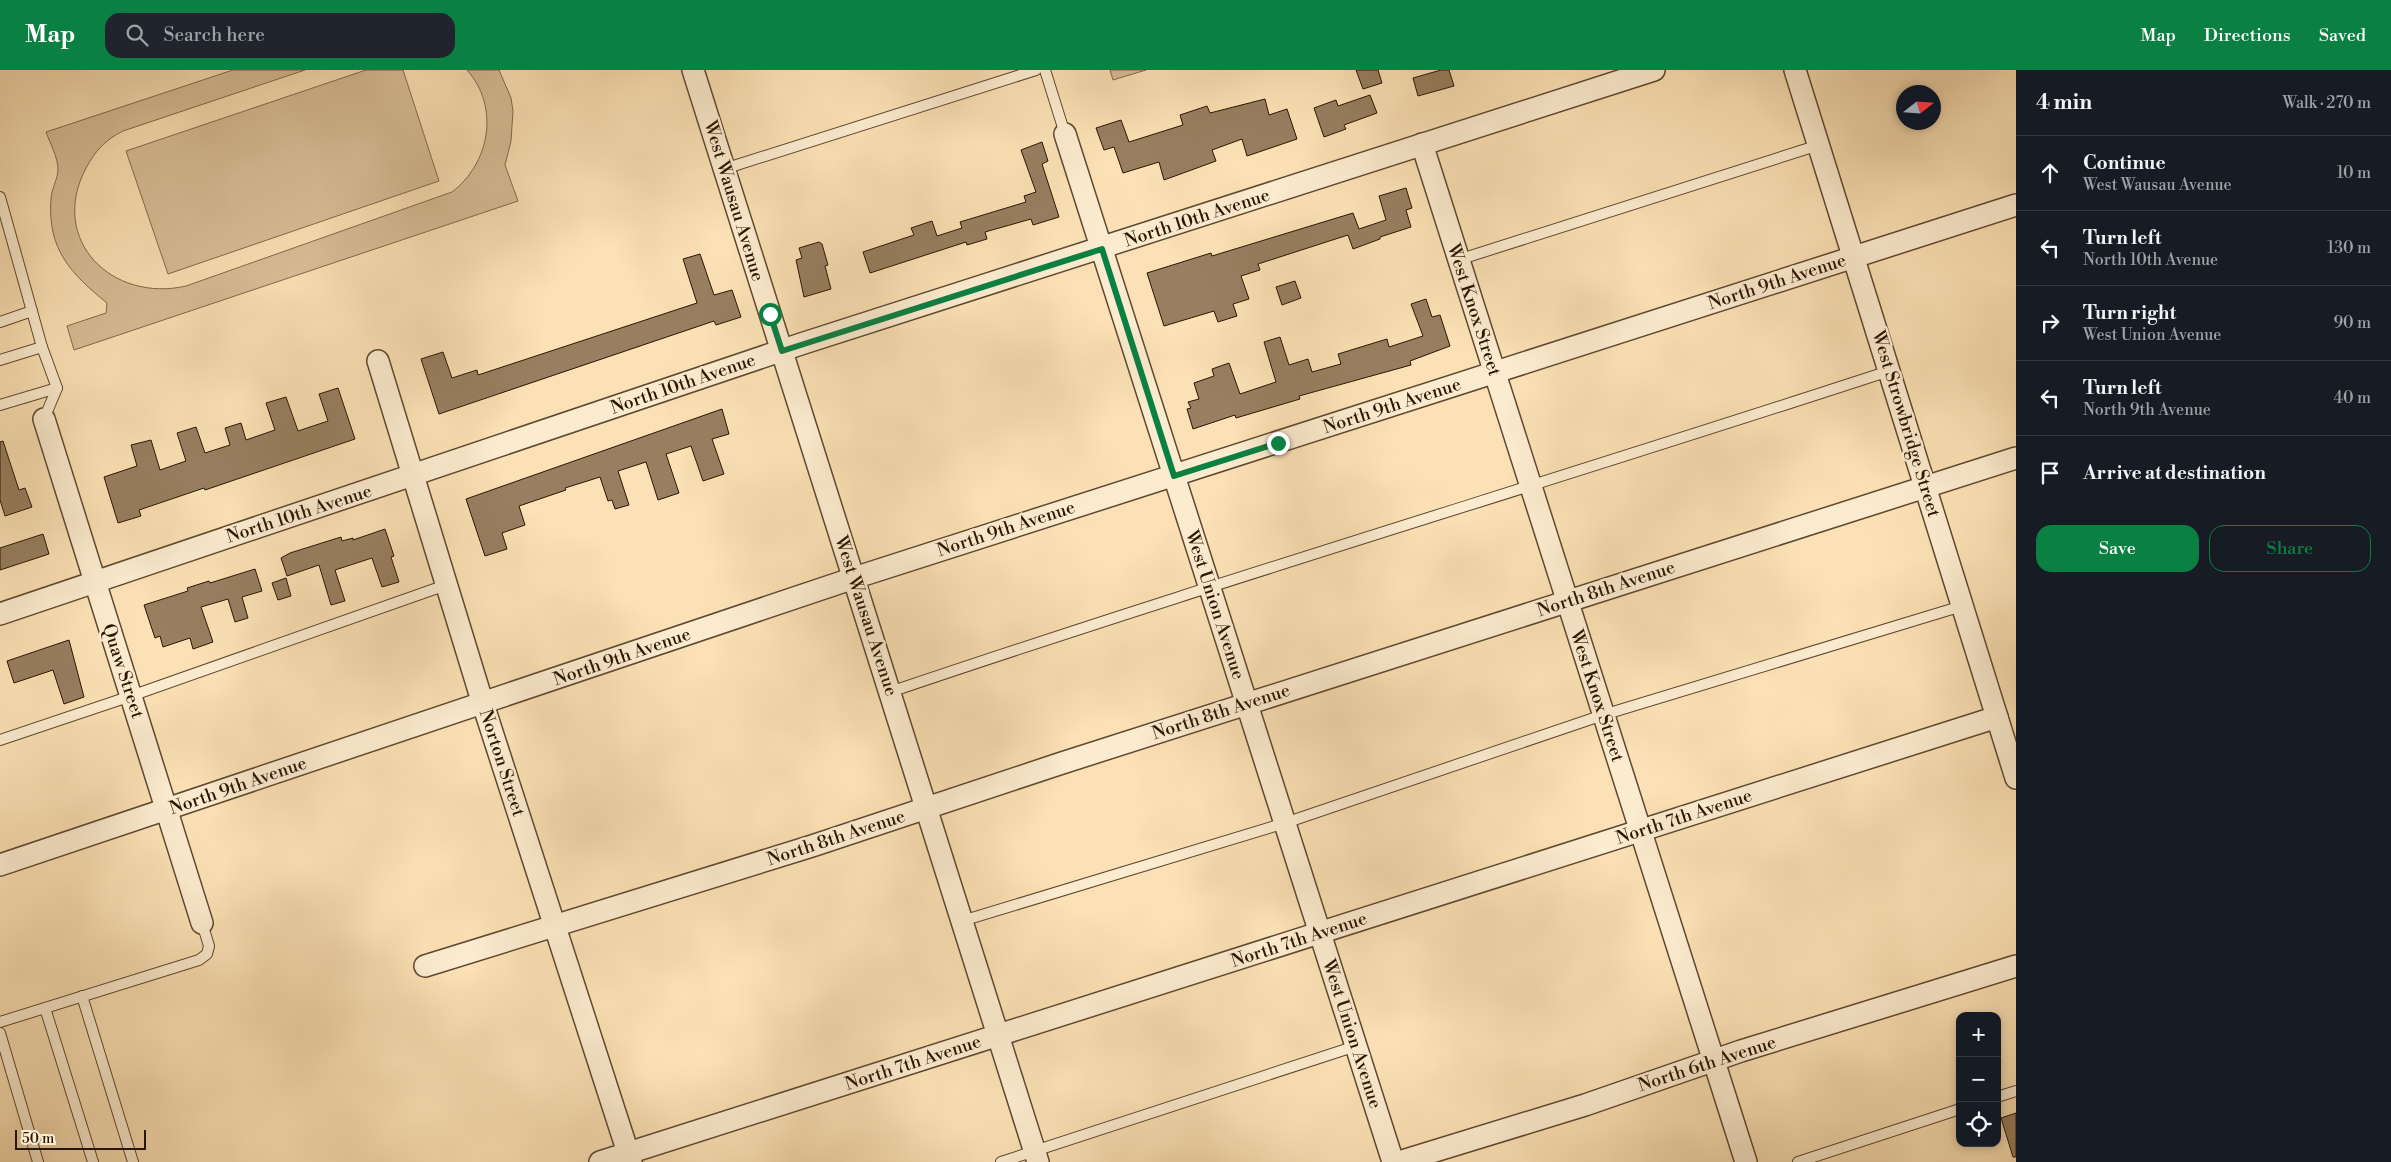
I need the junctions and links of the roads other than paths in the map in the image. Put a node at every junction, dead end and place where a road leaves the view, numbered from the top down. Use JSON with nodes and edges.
{"nodes":[{"id":1,"x":693,"y":70,"type":"edge"},
{"id":2,"x":1036,"y":70,"type":"edge"},
{"id":3,"x":1045,"y":70,"type":"edge"},
{"id":4,"x":1654,"y":70,"type":"edge"},
{"id":5,"x":1795,"y":70,"type":"edge"},
{"id":6,"x":1065,"y":134,"type":"joint"},
{"id":7,"x":1422,"y":144,"type":"junction"},
{"id":8,"x":1819,"y":145,"type":"junction"},
{"id":9,"x":724,"y":169,"type":"junction"},
{"id":10,"x":0,"y":197,"type":"edge"},
{"id":11,"x":2016,"y":205,"type":"edge"},
{"id":12,"x":1102,"y":249,"type":"junction"},
{"id":13,"x":1854,"y":258,"type":"junction"},
{"id":14,"x":1458,"y":260,"type":"junction"},
{"id":15,"x":32,"y":311,"type":"junction"},
{"id":16,"x":0,"y":322,"type":"edge"},
{"id":17,"x":42,"y":347,"type":"junction"},
{"id":18,"x":782,"y":351,"type":"junction"},
{"id":19,"x":0,"y":360,"type":"edge"},
{"id":20,"x":378,"y":362,"type":"dead end"},
{"id":21,"x":1889,"y":371,"type":"junction"},
{"id":22,"x":1494,"y":373,"type":"junction"},
{"id":23,"x":57,"y":388,"type":"junction"},
{"id":24,"x":0,"y":404,"type":"edge"},
{"id":25,"x":44,"y":419,"type":"joint"},
{"id":26,"x":2016,"y":458,"type":"edge"},
{"id":27,"x":412,"y":476,"type":"junction"},
{"id":28,"x":1174,"y":476,"type":"junction"},
{"id":29,"x":1530,"y":486,"type":"junction"},
{"id":30,"x":1926,"y":487,"type":"junction"},
{"id":31,"x":854,"y":578,"type":"junction"},
{"id":32,"x":95,"y":581,"type":"junction"},
{"id":33,"x":446,"y":585,"type":"junction"},
{"id":34,"x":1209,"y":586,"type":"junction"},
{"id":35,"x":1567,"y":601,"type":"junction"},
{"id":36,"x":1962,"y":606,"type":"junction"},
{"id":37,"x":0,"y":614,"type":"edge"},
{"id":38,"x":890,"y":692,"type":"junction"},
{"id":39,"x":131,"y":696,"type":"junction"},
{"id":40,"x":483,"y":704,"type":"junction"},
{"id":41,"x":1247,"y":704,"type":"junction"},
{"id":42,"x":1603,"y":715,"type":"junction"},
{"id":43,"x":1997,"y":717,"type":"junction"},
{"id":44,"x":0,"y":740,"type":"edge"},
{"id":45,"x":2016,"y":778,"type":"edge"},
{"id":46,"x":926,"y":808,"type":"junction"},
{"id":47,"x":167,"y":810,"type":"junction"},
{"id":48,"x":1285,"y":823,"type":"junction"},
{"id":49,"x":1640,"y":831,"type":"junction"},
{"id":50,"x":0,"y":865,"type":"edge"},
{"id":51,"x":962,"y":921,"type":"junction"},
{"id":52,"x":202,"y":923,"type":"joint"},
{"id":53,"x":554,"y":927,"type":"junction"},
{"id":54,"x":1320,"y":934,"type":"junction"},
{"id":55,"x":425,"y":966,"type":"dead end"},
{"id":56,"x":2016,"y":966,"type":"edge"},
{"id":57,"x":82,"y":996,"type":"junction"},
{"id":58,"x":45,"y":1008,"type":"junction"},
{"id":59,"x":0,"y":1022,"type":"edge"},
{"id":60,"x":0,"y":1033,"type":"edge"},
{"id":61,"x":998,"y":1035,"type":"junction"},
{"id":62,"x":1356,"y":1046,"type":"junction"},
{"id":63,"x":1713,"y":1061,"type":"junction"},
{"id":64,"x":2016,"y":1091,"type":"edge"},
{"id":65,"x":2001,"y":1096,"type":"edge"},
{"id":66,"x":1956,"y":1110,"type":"edge"},
{"id":67,"x":1036,"y":1157,"type":"edge"},
{"id":68,"x":629,"y":1158,"type":"edge"},
{"id":69,"x":38,"y":1162,"type":"edge"},
{"id":70,"x":94,"y":1162,"type":"edge"},
{"id":71,"x":133,"y":1162,"type":"edge"},
{"id":72,"x":600,"y":1162,"type":"edge"},
{"id":73,"x":1001,"y":1162,"type":"edge"},
{"id":74,"x":1393,"y":1162,"type":"edge"},
{"id":75,"x":1399,"y":1162,"type":"edge"},
{"id":76,"x":1746,"y":1162,"type":"edge"},
{"id":77,"x":1798,"y":1162,"type":"edge"}],
"edges":[{"from":1,"to":9,"type":"street","name":"West Wausau Avenue"},
{"from":2,"to":9,"type":"lane"},
{"from":3,"to":6,"type":"lane"},
{"from":4,"to":7,"type":"street","name":"North 10th Avenue"},
{"from":5,"to":8,"type":"street","name":"West Strowbridge Street"},
{"from":6,"to":12,"type":"street","name":"West Union Avenue"},
{"from":7,"to":12,"type":"street","name":"North 10th Avenue"},
{"from":7,"to":14,"type":"street","name":"West Knox Street"},
{"from":8,"to":13,"type":"street","name":"West Strowbridge Street"},
{"from":8,"to":14,"type":"lane"},
{"from":9,"to":18,"type":"street","name":"West Wausau Avenue"},
{"from":10,"to":15,"type":"lane"},
{"from":11,"to":13,"type":"street","name":"North 9th Avenue"},
{"from":12,"to":18,"type":"street","name":"North 10th Avenue"},
{"from":12,"to":28,"type":"street","name":"West Union Avenue"},
{"from":13,"to":21,"type":"street","name":"West Strowbridge Street"},
{"from":13,"to":22,"type":"street","name":"North 9th Avenue"},
{"from":14,"to":22,"type":"street","name":"West Knox Street"},
{"from":15,"to":16,"type":"lane"},
{"from":15,"to":17,"type":"lane"},
{"from":17,"to":19,"type":"lane"},
{"from":17,"to":23,"type":"lane"},
{"from":18,"to":27,"type":"street","name":"North 10th Avenue"},
{"from":18,"to":31,"type":"street","name":"West Wausau Avenue"},
{"from":20,"to":27,"type":"street","name":"Norton Street"},
{"from":21,"to":29,"type":"lane"},
{"from":21,"to":30,"type":"street","name":"West Strowbridge Street"},
{"from":22,"to":28,"type":"street","name":"North 9th Avenue"},
{"from":22,"to":29,"type":"street","name":"West Knox Street"},
{"from":23,"to":24,"type":"lane"},
{"from":23,"to":25,"type":"lane"},
{"from":25,"to":32,"type":"street","name":"Quaw Street"},
{"from":26,"to":30,"type":"street","name":"North 8th Avenue"},
{"from":27,"to":32,"type":"street","name":"North 10th Avenue"},
{"from":27,"to":33,"type":"street","name":"Norton Street"},
{"from":28,"to":31,"type":"street","name":"North 9th Avenue"},
{"from":28,"to":34,"type":"street","name":"West Union Avenue"},
{"from":29,"to":34,"type":"lane"},
{"from":29,"to":35,"type":"street","name":"West Knox Street"},
{"from":30,"to":35,"type":"street","name":"North 8th Avenue"},
{"from":30,"to":36,"type":"street","name":"West Strowbridge Street"},
{"from":31,"to":38,"type":"street","name":"West Wausau Avenue"},
{"from":31,"to":40,"type":"street","name":"North 9th Avenue"},
{"from":32,"to":37,"type":"street","name":"North 10th Avenue"},
{"from":32,"to":39,"type":"street","name":"Quaw Street"},
{"from":33,"to":39,"type":"lane"},
{"from":33,"to":40,"type":"street","name":"Norton Street"},
{"from":34,"to":38,"type":"lane"},
{"from":34,"to":41,"type":"street","name":"West Union Avenue"},
{"from":35,"to":41,"type":"street","name":"North 8th Avenue"},
{"from":35,"to":42,"type":"street","name":"West Knox Street"},
{"from":36,"to":42,"type":"lane"},
{"from":36,"to":43,"type":"street","name":"West Strowbridge Street"},
{"from":38,"to":46,"type":"street","name":"West Wausau Avenue"},
{"from":39,"to":44,"type":"lane"},
{"from":39,"to":47,"type":"street","name":"Quaw Street"},
{"from":40,"to":47,"type":"street","name":"North 9th Avenue"},
{"from":40,"to":53,"type":"street","name":"Norton Street"},
{"from":41,"to":46,"type":"street","name":"North 8th Avenue"},
{"from":41,"to":48,"type":"street","name":"West Union Avenue"},
{"from":42,"to":48,"type":"lane"},
{"from":42,"to":49,"type":"street","name":"West Knox Street"},
{"from":43,"to":45,"type":"street","name":"West Strowbridge Street"},
{"from":43,"to":49,"type":"street","name":"North 7th Avenue"},
{"from":46,"to":51,"type":"street","name":"West Wausau Avenue"},
{"from":46,"to":53,"type":"street","name":"North 8th Avenue"},
{"from":47,"to":50,"type":"street","name":"North 9th Avenue"},
{"from":47,"to":52,"type":"street","name":"Quaw Street"},
{"from":48,"to":51,"type":"lane"},
{"from":48,"to":54,"type":"street","name":"West Union Avenue"},
{"from":49,"to":54,"type":"street","name":"North 7th Avenue"},
{"from":49,"to":63,"type":"street","name":"West Knox Street"},
{"from":51,"to":61,"type":"street","name":"West Wausau Avenue"},
{"from":52,"to":57,"type":"lane"},
{"from":53,"to":55,"type":"street","name":"North 8th Avenue"},
{"from":53,"to":68,"type":"street","name":"Norton Street"},
{"from":54,"to":61,"type":"street","name":"North 7th Avenue"},
{"from":54,"to":62,"type":"street","name":"West Union Avenue"},
{"from":56,"to":63,"type":"street","name":"North 6th Avenue"},
{"from":57,"to":58,"type":"lane"},
{"from":57,"to":71,"type":"lane"},
{"from":58,"to":59,"type":"lane"},
{"from":58,"to":70,"type":"lane"},
{"from":60,"to":69,"type":"lane"},
{"from":61,"to":67,"type":"street","name":"West Wausau Avenue"},
{"from":61,"to":68,"type":"street","name":"North 7th Avenue"},
{"from":62,"to":67,"type":"lane"},
{"from":62,"to":74,"type":"street","name":"West Union Avenue"},
{"from":63,"to":75,"type":"street","name":"North 6th Avenue"},
{"from":63,"to":76,"type":"street","name":"West Knox Street"},
{"from":64,"to":65,"type":"lane"},
{"from":66,"to":77,"type":"lane"},
{"from":67,"to":73,"type":"lane"},
{"from":68,"to":72,"type":"street","name":"North 7th Avenue"}]}
